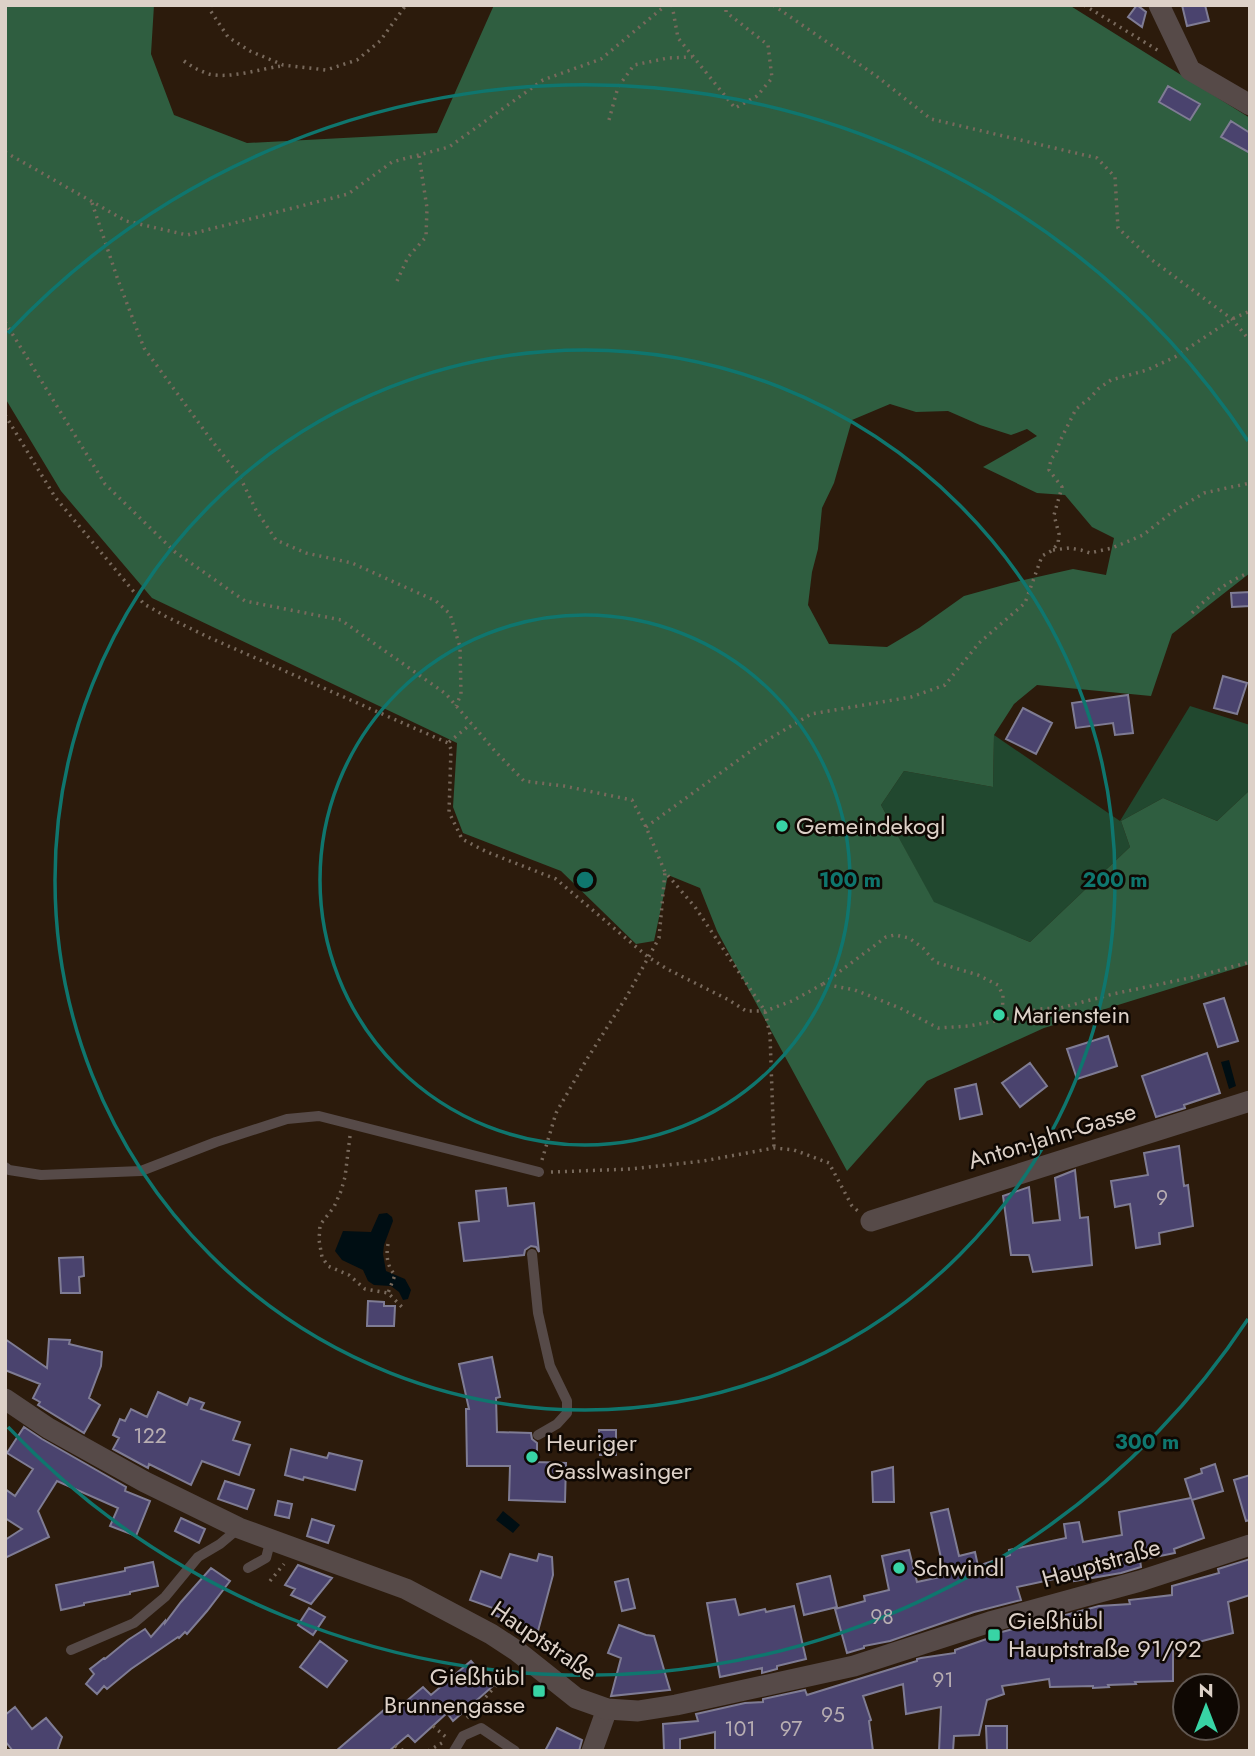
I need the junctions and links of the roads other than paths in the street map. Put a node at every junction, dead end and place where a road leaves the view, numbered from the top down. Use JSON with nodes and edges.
{"nodes":[{"id":1,"x":1159,"y":5,"type":"edge"},
{"id":2,"x":1250,"y":105,"type":"edge"},
{"id":3,"x":1250,"y":1101,"type":"edge"},
{"id":4,"x":5,"y":1167,"type":"edge"},
{"id":5,"x":539,"y":1172,"type":"road end"},
{"id":6,"x":871,"y":1221,"type":"road end"},
{"id":7,"x":532,"y":1254,"type":"dead end"},
{"id":8,"x":5,"y":1399,"type":"edge"},
{"id":9,"x":538,"y":1435,"type":"dead end"},
{"id":10,"x":239,"y":1528,"type":"junction"},
{"id":11,"x":271,"y":1539,"type":"junction"},
{"id":12,"x":1250,"y":1545,"type":"edge"},
{"id":13,"x":248,"y":1568,"type":"dead end"},
{"id":14,"x":72,"y":1650,"type":"dead end"},
{"id":15,"x":607,"y":1709,"type":"junction"},
{"id":16,"x":454,"y":1751,"type":"edge"},
{"id":17,"x":515,"y":1751,"type":"edge"},
{"id":18,"x":592,"y":1751,"type":"edge"}],
"edges":[{"from":1,"to":2,"type":"street"},
{"from":3,"to":6,"type":"street","name":"Anton-Jahn-Gasse"},
{"from":4,"to":5,"type":"lane"},
{"from":7,"to":9,"type":"lane"},
{"from":8,"to":10,"type":"street","name":"Hauptstraße"},
{"from":10,"to":11,"type":"street","name":"Hauptstraße"},
{"from":10,"to":14,"type":"lane"},
{"from":11,"to":13,"type":"lane"},
{"from":11,"to":15,"type":"street","name":"Hauptstraße"},
{"from":12,"to":15,"type":"street","name":"Hauptstraße"},
{"from":15,"to":18,"type":"street"},
{"from":16,"to":17,"type":"lane"}]}
